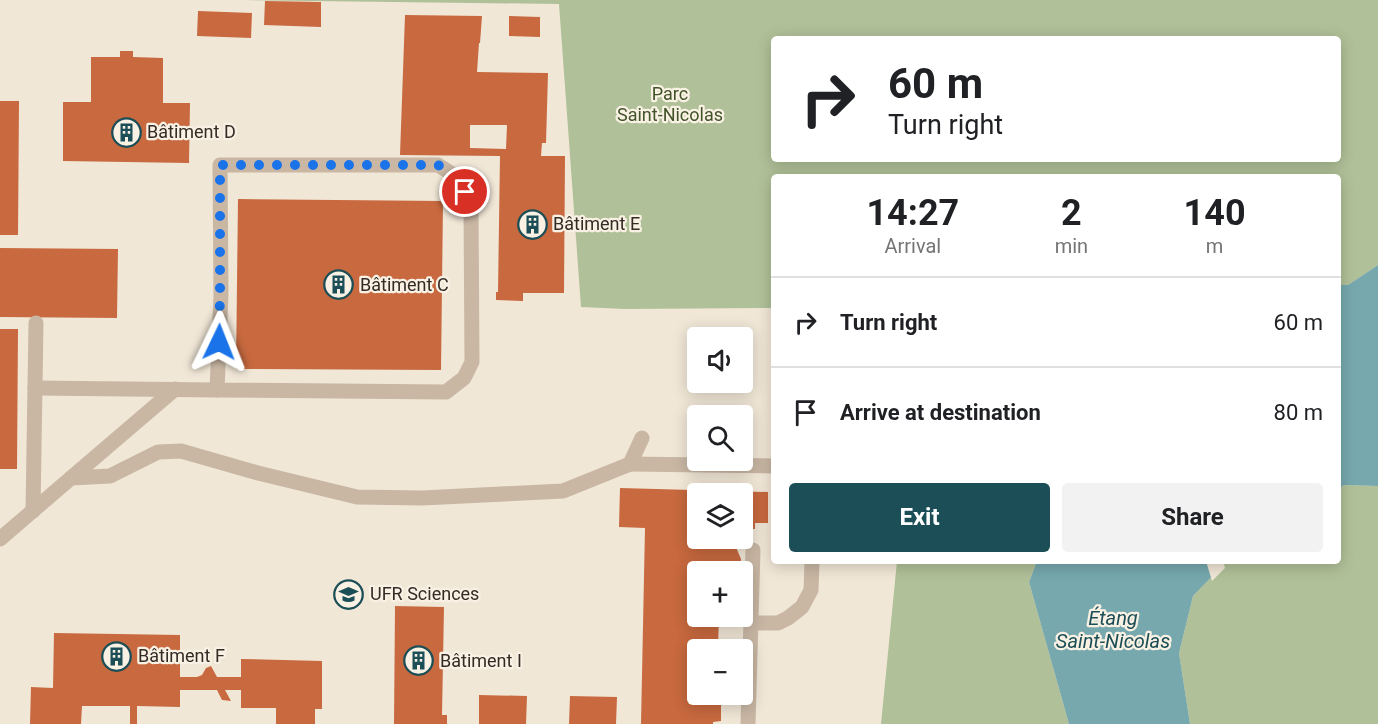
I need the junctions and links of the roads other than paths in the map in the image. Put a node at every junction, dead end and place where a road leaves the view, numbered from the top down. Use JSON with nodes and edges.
{"nodes":[{"id":1,"x":36,"y":323,"type":"dead end"},
{"id":2,"x":35,"y":388,"type":"junction"},
{"id":3,"x":175,"y":389,"type":"junction"},
{"id":4,"x":218,"y":390,"type":"junction"},
{"id":5,"x":642,"y":438,"type":"dead end"},
{"id":6,"x":630,"y":464,"type":"junction"},
{"id":7,"x":771,"y":466,"type":"edge"},
{"id":8,"x":71,"y":478,"type":"junction"},
{"id":9,"x":33,"y":511,"type":"junction"},
{"id":10,"x":0,"y":539,"type":"edge"},
{"id":11,"x":753,"y":550,"type":"dead end"},
{"id":12,"x":753,"y":561,"type":"edge"},
{"id":13,"x":812,"y":564,"type":"edge"},
{"id":14,"x":753,"y":623,"type":"edge"},
{"id":15,"x":750,"y":627,"type":"edge"},
{"id":16,"x":748,"y":724,"type":"edge"}],
"edges":[{"from":1,"to":2,"type":"lane"},
{"from":2,"to":3,"type":"lane"},
{"from":2,"to":9,"type":"lane"},
{"from":3,"to":4,"type":"lane"},
{"from":3,"to":8,"type":"lane"},
{"from":4,"to":4,"type":"lane"},
{"from":5,"to":6,"type":"lane"},
{"from":6,"to":7,"type":"lane"},
{"from":6,"to":8,"type":"lane"},
{"from":8,"to":9,"type":"lane"},
{"from":9,"to":10,"type":"lane"},
{"from":11,"to":12,"type":"lane"},
{"from":13,"to":14,"type":"lane"},
{"from":15,"to":16,"type":"lane"}]}
